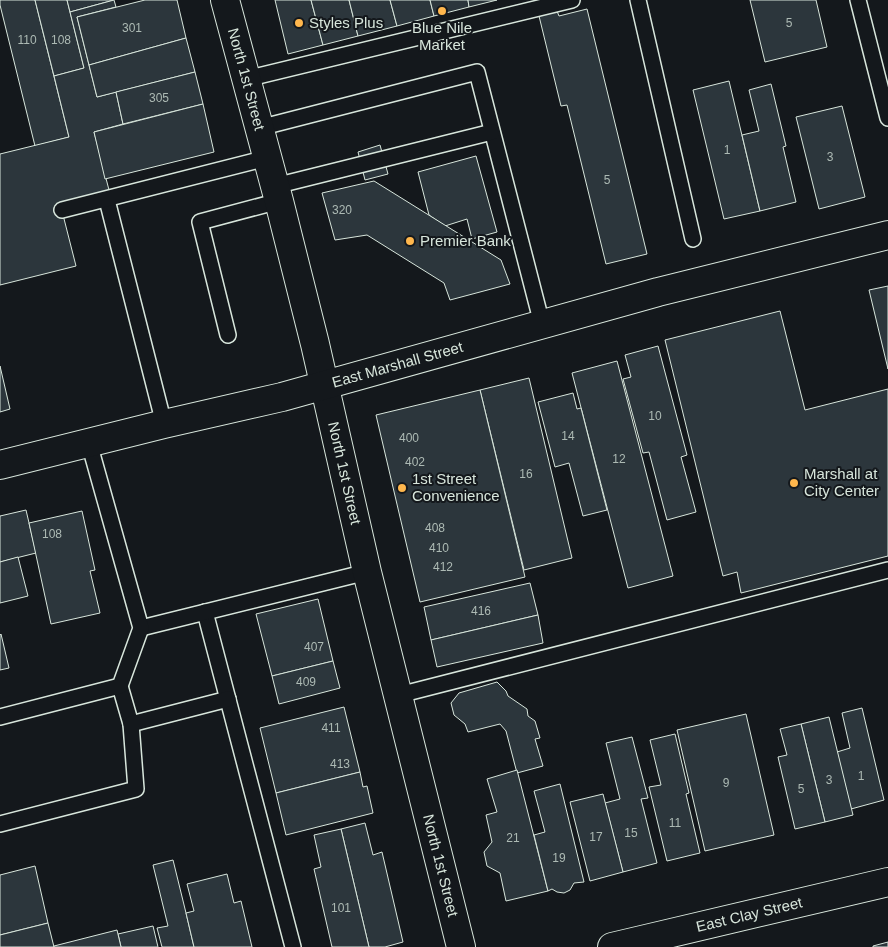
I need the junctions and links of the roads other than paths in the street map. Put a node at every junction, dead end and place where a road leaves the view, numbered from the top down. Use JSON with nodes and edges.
{"nodes":[{"id":1,"x":225,"y":0,"type":"edge"},
{"id":2,"x":572,"y":0,"type":"edge"},
{"id":3,"x":638,"y":0,"type":"edge"},
{"id":4,"x":858,"y":0,"type":"edge"},
{"id":5,"x":246,"y":79,"type":"junction"},
{"id":6,"x":888,"y":118,"type":"edge"},
{"id":7,"x":259,"y":128,"type":"junction"},
{"id":8,"x":492,"y":132,"type":"junction"},
{"id":9,"x":267,"y":158,"type":"junction"},
{"id":10,"x":277,"y":193,"type":"junction"},
{"id":11,"x":107,"y":200,"type":"junction"},
{"id":12,"x":62,"y":210,"type":"dead end"},
{"id":13,"x":888,"y":235,"type":"edge"},
{"id":14,"x":693,"y":239,"type":"dead end"},
{"id":15,"x":542,"y":324,"type":"junction"},
{"id":16,"x":228,"y":335,"type":"dead end"},
{"id":17,"x":324,"y":385,"type":"junction"},
{"id":18,"x":164,"y":424,"type":"junction"},
{"id":19,"x":89,"y":443,"type":"junction"},
{"id":20,"x":0,"y":465,"type":"edge"},
{"id":21,"x":888,"y":570,"type":"edge"},
{"id":22,"x":367,"y":572,"type":"junction"},
{"id":23,"x":205,"y":612,"type":"junction"},
{"id":24,"x":141,"y":628,"type":"junction"},
{"id":25,"x":120,"y":686,"type":"junction"},
{"id":26,"x":399,"y":695,"type":"junction"},
{"id":27,"x":228,"y":699,"type":"junction"},
{"id":28,"x":0,"y":717,"type":"edge"},
{"id":29,"x":130,"y":724,"type":"junction"},
{"id":30,"x":0,"y":824,"type":"edge"},
{"id":31,"x":888,"y":882,"type":"edge"},
{"id":32,"x":293,"y":947,"type":"edge"},
{"id":33,"x":461,"y":947,"type":"edge"},
{"id":34,"x":612,"y":947,"type":"edge"}],
"edges":[{"from":1,"to":5,"type":"street","name":"North 1st Street"},
{"from":2,"to":5,"type":"lane"},
{"from":3,"to":14,"type":"lane"},
{"from":4,"to":6,"type":"lane"},
{"from":5,"to":7,"type":"street","name":"North 1st Street"},
{"from":7,"to":8,"type":"lane"},
{"from":7,"to":9,"type":"street","name":"North 1st Street"},
{"from":8,"to":10,"type":"lane"},
{"from":8,"to":15,"type":"lane"},
{"from":9,"to":10,"type":"street","name":"North 1st Street"},
{"from":9,"to":11,"type":"lane"},
{"from":10,"to":16,"type":"lane"},
{"from":10,"to":17,"type":"street","name":"North 1st Street"},
{"from":11,"to":12,"type":"lane"},
{"from":11,"to":18,"type":"lane"},
{"from":13,"to":15,"type":"street","name":"East Marshall Street"},
{"from":15,"to":17,"type":"street","name":"East Marshall Street"},
{"from":17,"to":18,"type":"street","name":"East Marshall Street"},
{"from":17,"to":22,"type":"street","name":"North 1st Street"},
{"from":18,"to":19,"type":"street","name":"East Marshall Street"},
{"from":19,"to":20,"type":"street","name":"East Marshall Street"},
{"from":19,"to":24,"type":"lane"},
{"from":21,"to":26,"type":"lane"},
{"from":22,"to":23,"type":"lane"},
{"from":22,"to":26,"type":"street","name":"North 1st Street"},
{"from":23,"to":24,"type":"lane"},
{"from":23,"to":27,"type":"lane"},
{"from":24,"to":25,"type":"lane"},
{"from":25,"to":28,"type":"lane"},
{"from":25,"to":29,"type":"lane"},
{"from":26,"to":33,"type":"street","name":"North 1st Street"},
{"from":27,"to":29,"type":"lane"},
{"from":27,"to":32,"type":"lane"},
{"from":29,"to":30,"type":"lane"},
{"from":31,"to":34,"type":"street","name":"East Clay Street"}]}
